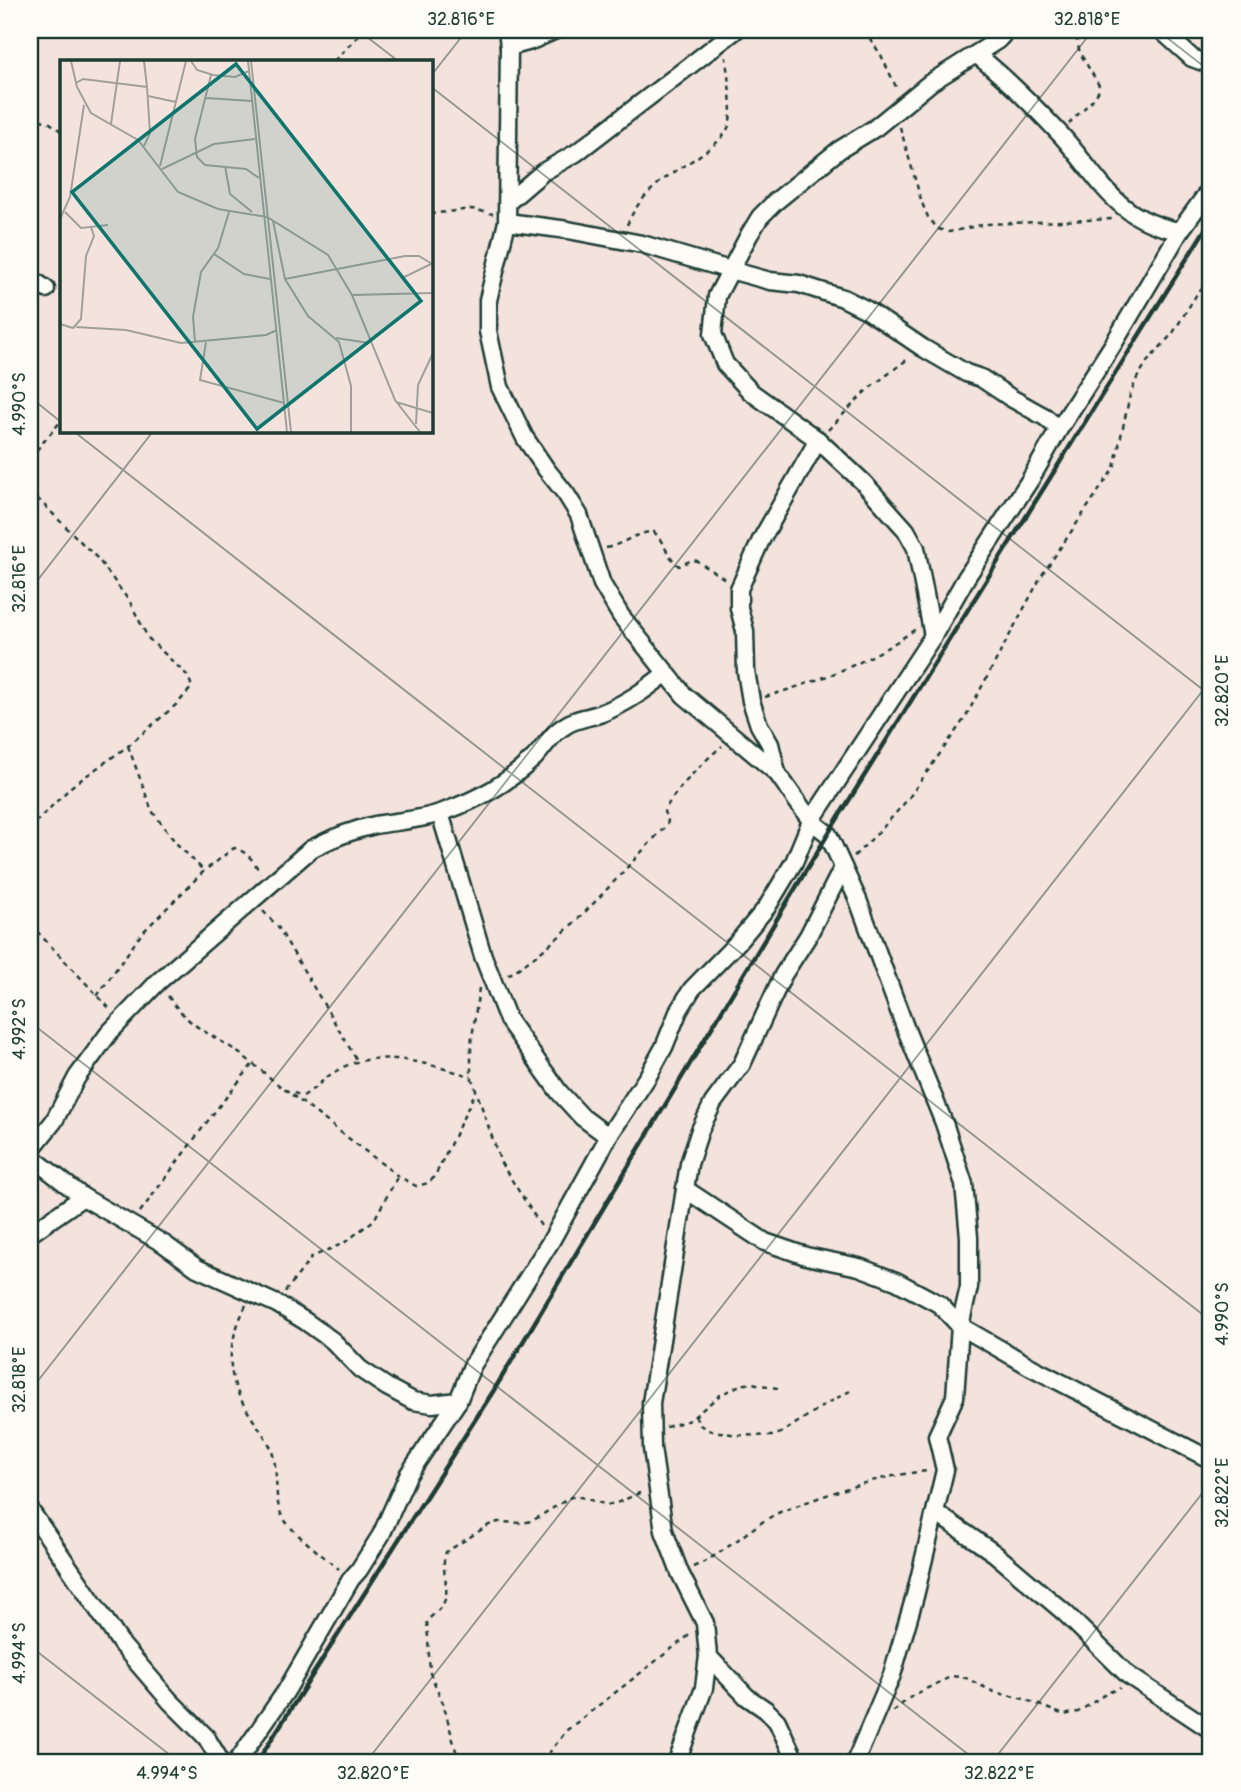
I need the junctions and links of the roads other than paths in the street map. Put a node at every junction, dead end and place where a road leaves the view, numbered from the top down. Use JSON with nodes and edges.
{"nodes":[{"id":1,"x":507,"y":30,"type":"edge"},
{"id":2,"x":556,"y":30,"type":"edge"},
{"id":3,"x":1007,"y":30,"type":"edge"},
{"id":4,"x":1161,"y":30,"type":"edge"},
{"id":5,"x":732,"y":33,"type":"edge"},
{"id":6,"x":509,"y":47,"type":"junction"},
{"id":7,"x":976,"y":54,"type":"junction"},
{"id":8,"x":1211,"y":65,"type":"edge"},
{"id":9,"x":1211,"y":188,"type":"edge"},
{"id":10,"x":508,"y":202,"type":"junction"},
{"id":11,"x":507,"y":222,"type":"junction"},
{"id":12,"x":1180,"y":231,"type":"junction"},
{"id":13,"x":730,"y":270,"type":"junction"},
{"id":14,"x":30,"y":278,"type":"edge"},
{"id":15,"x":46,"y":289,"type":"dead end"},
{"id":16,"x":1059,"y":429,"type":"junction"},
{"id":17,"x":818,"y":440,"type":"junction"},
{"id":18,"x":933,"y":636,"type":"junction"},
{"id":19,"x":666,"y":674,"type":"junction"},
{"id":20,"x":776,"y":773,"type":"junction"},
{"id":21,"x":440,"y":813,"type":"junction"},
{"id":22,"x":811,"y":821,"type":"junction"},
{"id":23,"x":843,"y":867,"type":"junction"},
{"id":24,"x":610,"y":1134,"type":"junction"},
{"id":25,"x":30,"y":1154,"type":"edge"},
{"id":26,"x":685,"y":1189,"type":"junction"},
{"id":27,"x":83,"y":1197,"type":"junction"},
{"id":28,"x":30,"y":1234,"type":"edge"},
{"id":29,"x":960,"y":1326,"type":"junction"},
{"id":30,"x":458,"y":1401,"type":"junction"},
{"id":31,"x":1211,"y":1460,"type":"edge"},
{"id":32,"x":30,"y":1510,"type":"edge"},
{"id":33,"x":936,"y":1513,"type":"junction"},
{"id":34,"x":708,"y":1657,"type":"junction"},
{"id":35,"x":1211,"y":1730,"type":"edge"},
{"id":36,"x":222,"y":1762,"type":"edge"},
{"id":37,"x":237,"y":1762,"type":"edge"},
{"id":38,"x":677,"y":1762,"type":"edge"},
{"id":39,"x":796,"y":1762,"type":"edge"},
{"id":40,"x":855,"y":1762,"type":"edge"}],
"edges":[{"from":1,"to":6,"type":"street"},
{"from":2,"to":6,"type":"street"},
{"from":3,"to":7,"type":"street"},
{"from":4,"to":8,"type":"street"},
{"from":5,"to":10,"type":"street"},
{"from":6,"to":10,"type":"street"},
{"from":7,"to":12,"type":"street"},
{"from":7,"to":13,"type":"street"},
{"from":9,"to":12,"type":"street"},
{"from":10,"to":11,"type":"street"},
{"from":11,"to":13,"type":"street"},
{"from":11,"to":19,"type":"street"},
{"from":12,"to":16,"type":"street"},
{"from":13,"to":16,"type":"street"},
{"from":13,"to":17,"type":"street"},
{"from":14,"to":15,"type":"street"},
{"from":16,"to":18,"type":"street"},
{"from":17,"to":18,"type":"street"},
{"from":17,"to":20,"type":"street"},
{"from":18,"to":22,"type":"street"},
{"from":19,"to":20,"type":"street"},
{"from":19,"to":21,"type":"street"},
{"from":20,"to":22,"type":"street"},
{"from":21,"to":24,"type":"street"},
{"from":21,"to":25,"type":"street"},
{"from":22,"to":23,"type":"street"},
{"from":22,"to":24,"type":"street"},
{"from":23,"to":26,"type":"street"},
{"from":23,"to":29,"type":"street"},
{"from":24,"to":30,"type":"street"},
{"from":25,"to":27,"type":"street"},
{"from":26,"to":29,"type":"street"},
{"from":26,"to":34,"type":"street"},
{"from":27,"to":28,"type":"street"},
{"from":27,"to":30,"type":"street"},
{"from":29,"to":31,"type":"street"},
{"from":29,"to":33,"type":"street"},
{"from":30,"to":37,"type":"street"},
{"from":32,"to":36,"type":"street"},
{"from":33,"to":35,"type":"street"},
{"from":33,"to":40,"type":"street"},
{"from":34,"to":38,"type":"street"},
{"from":34,"to":39,"type":"street"}]}
